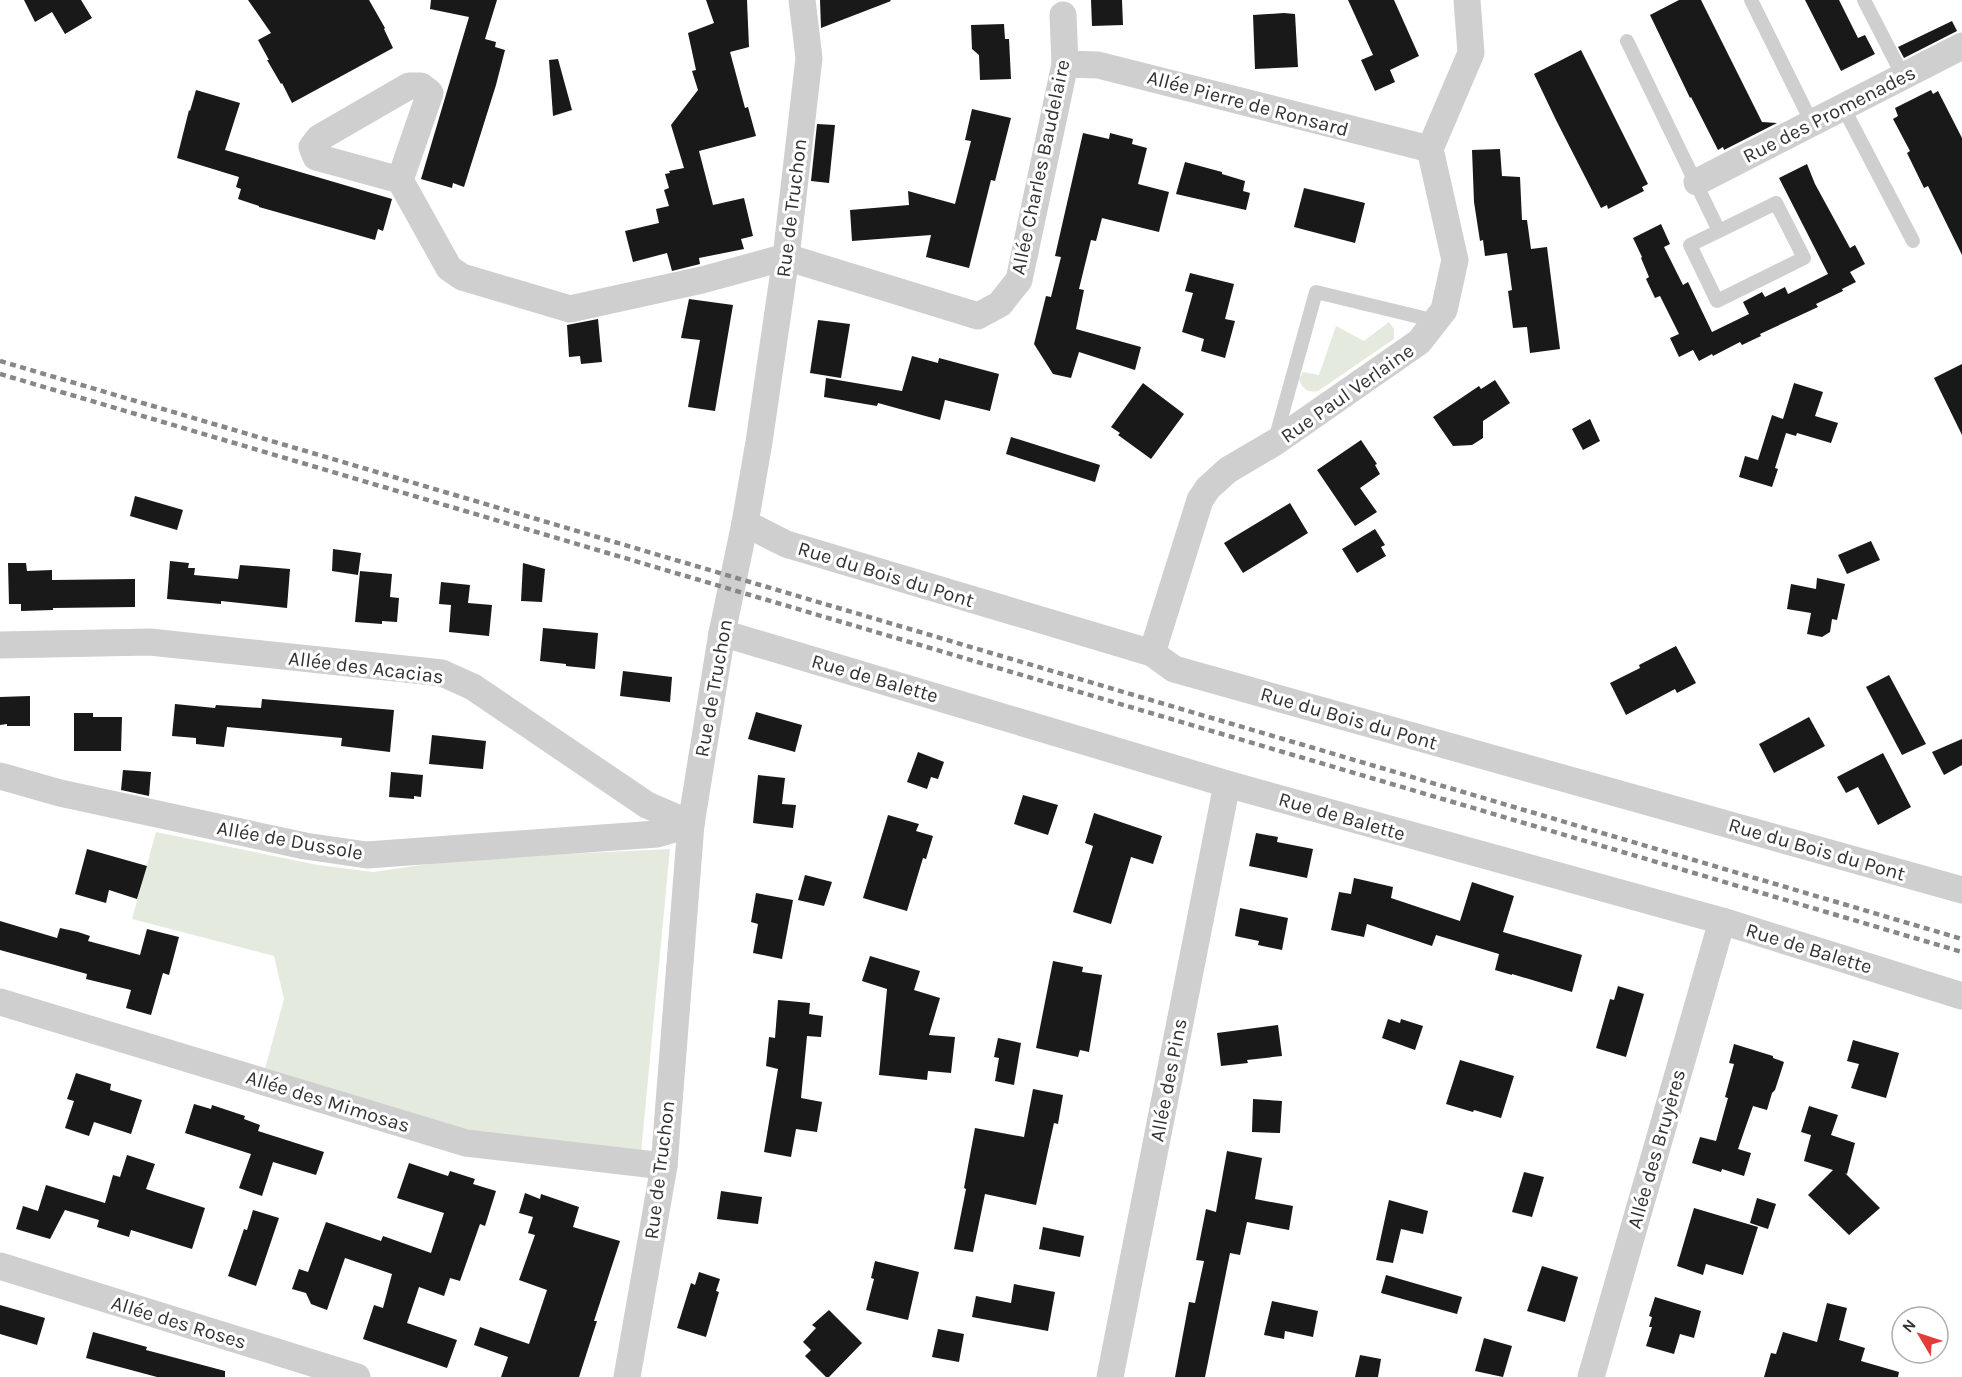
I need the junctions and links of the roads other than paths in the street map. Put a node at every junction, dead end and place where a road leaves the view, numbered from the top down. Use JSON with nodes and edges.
{"nodes":[{"id":1,"x":802,"y":0,"type":"edge"},
{"id":2,"x":1467,"y":0,"type":"edge"},
{"id":3,"x":1751,"y":0,"type":"edge"},
{"id":4,"x":1864,"y":0,"type":"edge"},
{"id":5,"x":1063,"y":15,"type":"dead end"},
{"id":6,"x":1627,"y":41,"type":"dead end"},
{"id":7,"x":1962,"y":46,"type":"edge"},
{"id":8,"x":1065,"y":64,"type":"junction"},
{"id":9,"x":1904,"y":76,"type":"junction"},
{"id":10,"x":1843,"y":107,"type":"junction"},
{"id":11,"x":1812,"y":123,"type":"junction"},
{"id":12,"x":1430,"y":149,"type":"junction"},
{"id":13,"x":400,"y":180,"type":"dead end"},
{"id":14,"x":1697,"y":182,"type":"junction"},
{"id":15,"x":1719,"y":231,"type":"junction"},
{"id":16,"x":1913,"y":241,"type":"dead end"},
{"id":17,"x":786,"y":257,"type":"junction"},
{"id":18,"x":1436,"y":321,"type":"junction"},
{"id":19,"x":1275,"y":443,"type":"junction"},
{"id":20,"x":745,"y":523,"type":"junction"},
{"id":21,"x":722,"y":633,"type":"junction"},
{"id":22,"x":0,"y":645,"type":"edge"},
{"id":23,"x":1152,"y":653,"type":"junction"},
{"id":24,"x":0,"y":776,"type":"edge"},
{"id":25,"x":1227,"y":784,"type":"junction"},
{"id":26,"x":691,"y":824,"type":"junction"},
{"id":27,"x":1962,"y":890,"type":"edge"},
{"id":28,"x":1722,"y":921,"type":"junction"},
{"id":29,"x":1962,"y":996,"type":"edge"},
{"id":30,"x":0,"y":1002,"type":"edge"},
{"id":31,"x":664,"y":1166,"type":"junction"},
{"id":32,"x":0,"y":1266,"type":"edge"},
{"id":33,"x":357,"y":1377,"type":"edge"},
{"id":34,"x":627,"y":1377,"type":"edge"},
{"id":35,"x":1110,"y":1377,"type":"edge"},
{"id":36,"x":1591,"y":1377,"type":"edge"}],
"edges":[{"from":1,"to":17,"type":"street","name":"Rue de Truchon"},
{"from":2,"to":12,"type":"street"},
{"from":3,"to":11,"type":"lane"},
{"from":4,"to":9,"type":"lane"},
{"from":5,"to":8,"type":"street","name":"Allée Charles Baudelaire"},
{"from":6,"to":14,"type":"lane"},
{"from":7,"to":9,"type":"street","name":"Rue des Promenades"},
{"from":8,"to":12,"type":"street","name":"Allée Pierre de Ronsard"},
{"from":8,"to":17,"type":"street","name":"Allée Charles Baudelaire"},
{"from":9,"to":10,"type":"street","name":"Rue des Promenades"},
{"from":10,"to":11,"type":"street","name":"Rue des Promenades"},
{"from":10,"to":16,"type":"lane"},
{"from":11,"to":14,"type":"street","name":"Rue des Promenades"},
{"from":12,"to":18,"type":"street","name":"Rue Paul Verlaine"},
{"from":13,"to":17,"type":"street"},
{"from":14,"to":15,"type":"lane"},
{"from":15,"to":15,"type":"lane"},
{"from":17,"to":20,"type":"street","name":"Rue de Truchon"},
{"from":18,"to":19,"type":"street","name":"Rue Paul Verlaine"},
{"from":18,"to":19,"type":"lane"},
{"from":19,"to":23,"type":"street","name":"Rue Paul Verlaine"},
{"from":20,"to":21,"type":"street","name":"Rue de Truchon"},
{"from":20,"to":23,"type":"street","name":"Rue du Bois du Pont"},
{"from":21,"to":25,"type":"street","name":"Rue de Balette"},
{"from":21,"to":26,"type":"street","name":"Rue de Truchon"},
{"from":22,"to":26,"type":"street","name":"Allée des Acacias"},
{"from":23,"to":27,"type":"street","name":"Rue du Bois du Pont"},
{"from":24,"to":26,"type":"street","name":"Allée de Dussole"},
{"from":25,"to":28,"type":"street","name":"Rue de Balette"},
{"from":25,"to":35,"type":"street","name":"Allée des Pins"},
{"from":26,"to":31,"type":"street","name":"Rue de Truchon"},
{"from":28,"to":29,"type":"street","name":"Rue de Balette"},
{"from":28,"to":36,"type":"street","name":"Allée des Bruyères"},
{"from":30,"to":31,"type":"street","name":"Allée des Mimosas"},
{"from":31,"to":34,"type":"street","name":"Rue de Truchon"},
{"from":32,"to":33,"type":"street","name":"Allée des Roses"}]}
